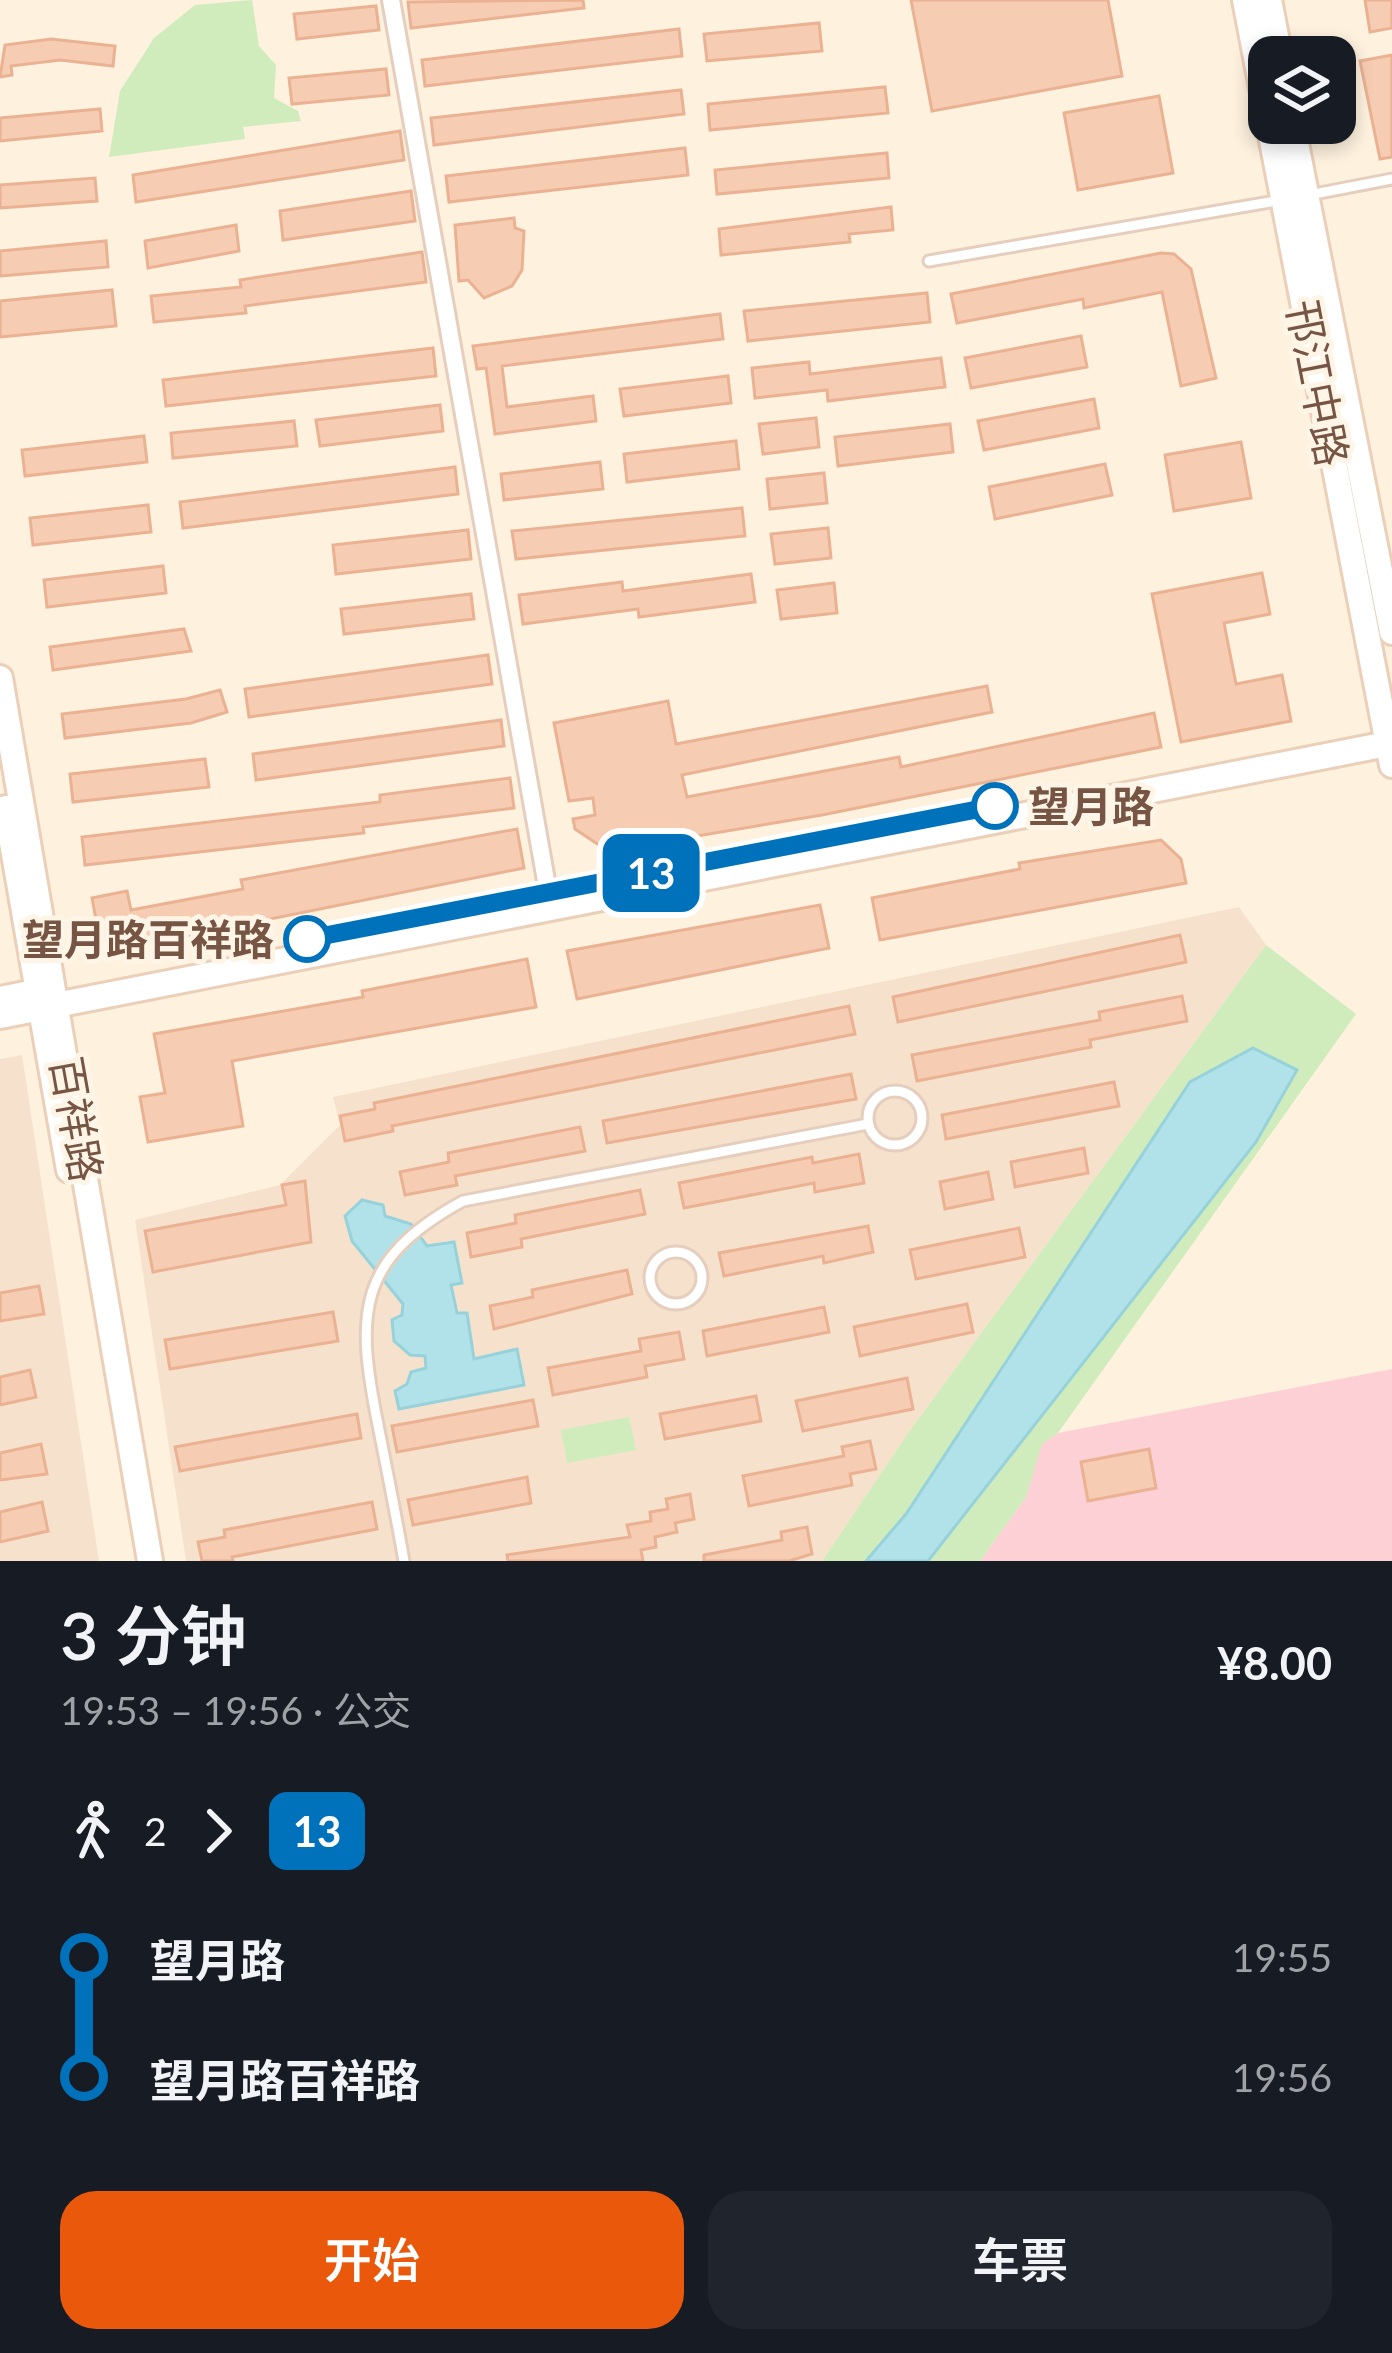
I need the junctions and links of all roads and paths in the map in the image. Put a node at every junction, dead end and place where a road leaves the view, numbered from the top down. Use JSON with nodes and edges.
{"nodes":[{"id":1,"x":391,"y":0,"type":"edge"},
{"id":2,"x":1245,"y":0,"type":"edge"},
{"id":3,"x":1269,"y":0,"type":"edge"},
{"id":4,"x":1276,"y":36,"type":"edge"},
{"id":5,"x":1293,"y":144,"type":"edge"},
{"id":6,"x":1392,"y":179,"type":"edge"},
{"id":7,"x":1294,"y":198,"type":"junction"},
{"id":8,"x":929,"y":260,"type":"dead end"},
{"id":9,"x":1392,"y":632,"type":"edge"},
{"id":10,"x":0,"y":678,"type":"edge"},
{"id":11,"x":1390,"y":743,"type":"edge"},
{"id":12,"x":0,"y":771,"type":"edge"},
{"id":13,"x":548,"y":892,"type":"junction"},
{"id":14,"x":47,"y":998,"type":"junction"},
{"id":15,"x":0,"y":999,"type":"edge"},
{"id":16,"x":0,"y":1016,"type":"edge"},
{"id":17,"x":868,"y":1124,"type":"junction"},
{"id":18,"x":695,"y":1297,"type":"joint"},
{"id":19,"x":137,"y":1561,"type":"edge"},
{"id":20,"x":150,"y":1561,"type":"edge"},
{"id":21,"x":404,"y":1561,"type":"edge"}],
"edges":[{"from":1,"to":13,"type":"street"},
{"from":2,"to":7,"type":"street","name":"邗江中路"},
{"from":3,"to":4,"type":"street"},
{"from":5,"to":7,"type":"street","name":"邗江中路"},
{"from":6,"to":7,"type":"lane"},
{"from":7,"to":8,"type":"lane"},
{"from":7,"to":9,"type":"street","name":"邗江中路"},
{"from":7,"to":11,"type":"street","name":"邗江中路"},
{"from":10,"to":14,"type":"street","name":"百祥路"},
{"from":11,"to":13,"type":"street"},
{"from":11,"to":14,"type":"street"},
{"from":12,"to":14,"type":"street","name":"百祥路"},
{"from":13,"to":14,"type":"street"},
{"from":14,"to":15,"type":"street"},
{"from":14,"to":16,"type":"street"},
{"from":14,"to":19,"type":"street","name":"百祥路"},
{"from":14,"to":20,"type":"street","name":"百祥路"},
{"from":17,"to":17,"type":"lane"},
{"from":17,"to":21,"type":"lane"},
{"from":18,"to":18,"type":"lane"}]}
